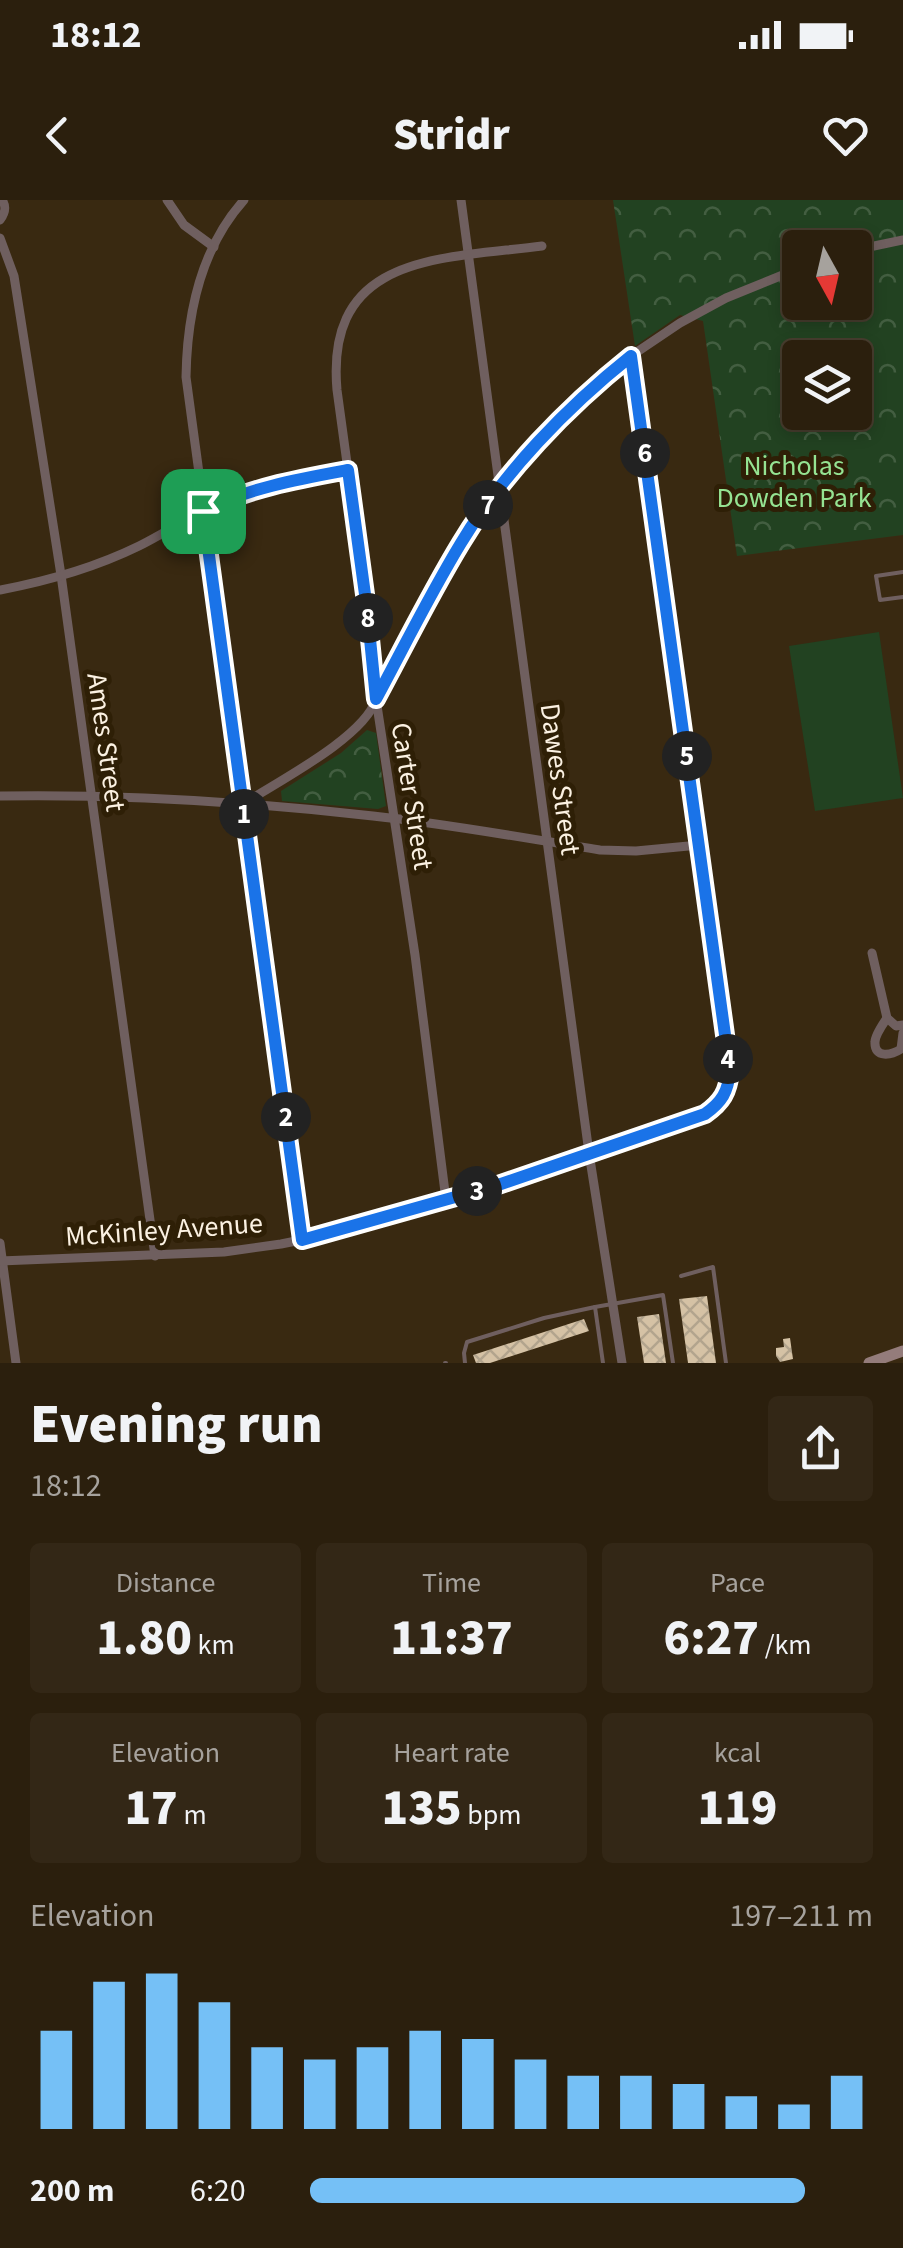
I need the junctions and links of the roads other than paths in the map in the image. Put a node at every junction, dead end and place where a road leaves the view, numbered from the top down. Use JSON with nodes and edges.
{"nodes":[{"id":1,"x":2,"y":200,"type":"edge"},
{"id":2,"x":167,"y":200,"type":"edge"},
{"id":3,"x":244,"y":200,"type":"edge"},
{"id":4,"x":461,"y":200,"type":"edge"},
{"id":5,"x":0,"y":220,"type":"edge"},
{"id":6,"x":0,"y":238,"type":"edge"},
{"id":7,"x":903,"y":240,"type":"edge"},
{"id":8,"x":542,"y":246,"type":"dead end"},
{"id":9,"x":872,"y":246,"type":"edge"},
{"id":10,"x":214,"y":247,"type":"junction"},
{"id":11,"x":469,"y":255,"type":"junction"},
{"id":12,"x":782,"y":275,"type":"edge"},
{"id":13,"x":631,"y":356,"type":"junction"},
{"id":14,"x":348,"y":470,"type":"junction"},
{"id":15,"x":499,"y":489,"type":"junction"},
{"id":16,"x":203,"y":511,"type":"junction"},
{"id":17,"x":903,"y":572,"type":"edge"},
{"id":18,"x":61,"y":575,"type":"junction"},
{"id":19,"x":0,"y":590,"type":"edge"},
{"id":20,"x":903,"y":598,"type":"edge"},
{"id":21,"x":376,"y":699,"type":"junction"},
{"id":22,"x":0,"y":796,"type":"edge"},
{"id":23,"x":92,"y":797,"type":"junction"},
{"id":24,"x":243,"y":804,"type":"junction"},
{"id":25,"x":393,"y":819,"type":"junction"},
{"id":26,"x":547,"y":842,"type":"junction"},
{"id":27,"x":699,"y":844,"type":"junction"},
{"id":28,"x":872,"y":954,"type":"dead end"},
{"id":29,"x":887,"y":1018,"type":"junction"},
{"id":30,"x":903,"y":1029,"type":"edge"},
{"id":31,"x":589,"y":1153,"type":"junction"},
{"id":32,"x":446,"y":1200,"type":"junction"},
{"id":33,"x":302,"y":1240,"type":"junction"},
{"id":34,"x":0,"y":1243,"type":"edge"},
{"id":35,"x":155,"y":1256,"type":"junction"},
{"id":36,"x":1,"y":1261,"type":"edge"},
{"id":37,"x":681,"y":1276,"type":"dead end"},
{"id":38,"x":613,"y":1303,"type":"junction"},
{"id":39,"x":594,"y":1306,"type":"junction"},
{"id":40,"x":903,"y":1352,"type":"edge"},
{"id":41,"x":16,"y":1363,"type":"edge"},
{"id":42,"x":466,"y":1363,"type":"edge"},
{"id":43,"x":603,"y":1363,"type":"edge"},
{"id":44,"x":622,"y":1363,"type":"edge"},
{"id":45,"x":672,"y":1363,"type":"edge"},
{"id":46,"x":726,"y":1363,"type":"edge"},
{"id":47,"x":869,"y":1363,"type":"edge"}],
"edges":[{"from":1,"to":5,"type":"street"},
{"from":2,"to":10,"type":"street"},
{"from":3,"to":10,"type":"street"},
{"from":4,"to":11,"type":"street","name":"Dawes Street"},
{"from":6,"to":18,"type":"street","name":"Ames Street"},
{"from":7,"to":9,"type":"street"},
{"from":8,"to":11,"type":"street","name":"Carter Street"},
{"from":10,"to":16,"type":"street"},
{"from":11,"to":14,"type":"street","name":"Carter Street"},
{"from":11,"to":15,"type":"street","name":"Dawes Street"},
{"from":12,"to":13,"type":"street"},
{"from":13,"to":15,"type":"street"},
{"from":13,"to":27,"type":"street"},
{"from":14,"to":16,"type":"street"},
{"from":14,"to":21,"type":"street","name":"Carter Street"},
{"from":15,"to":21,"type":"street"},
{"from":15,"to":26,"type":"street","name":"Dawes Street"},
{"from":16,"to":18,"type":"street"},
{"from":16,"to":24,"type":"street"},
{"from":17,"to":20,"type":"lane"},
{"from":18,"to":19,"type":"street"},
{"from":18,"to":23,"type":"street","name":"Ames Street"},
{"from":21,"to":24,"type":"street"},
{"from":21,"to":25,"type":"street","name":"Carter Street"},
{"from":22,"to":23,"type":"street"},
{"from":23,"to":24,"type":"street"},
{"from":23,"to":35,"type":"street","name":"Ames Street"},
{"from":24,"to":25,"type":"street"},
{"from":24,"to":33,"type":"street"},
{"from":25,"to":26,"type":"street"},
{"from":25,"to":32,"type":"street","name":"Carter Street"},
{"from":26,"to":27,"type":"street"},
{"from":26,"to":31,"type":"street","name":"Dawes Street"},
{"from":27,"to":31,"type":"street","name":"McKinley Avenue"},
{"from":28,"to":29,"type":"street"},
{"from":29,"to":30,"type":"street"},
{"from":29,"to":30,"type":"street"},
{"from":31,"to":32,"type":"street","name":"McKinley Avenue"},
{"from":31,"to":38,"type":"street","name":"Dawes Street"},
{"from":32,"to":33,"type":"street","name":"McKinley Avenue"},
{"from":33,"to":35,"type":"street","name":"McKinley Avenue"},
{"from":34,"to":36,"type":"street"},
{"from":35,"to":36,"type":"street","name":"McKinley Avenue"},
{"from":36,"to":41,"type":"street"},
{"from":37,"to":46,"type":"lane"},
{"from":38,"to":39,"type":"lane"},
{"from":38,"to":44,"type":"street","name":"Dawes Street"},
{"from":38,"to":45,"type":"lane"},
{"from":39,"to":42,"type":"lane"},
{"from":39,"to":43,"type":"lane"},
{"from":40,"to":47,"type":"main road"}]}
